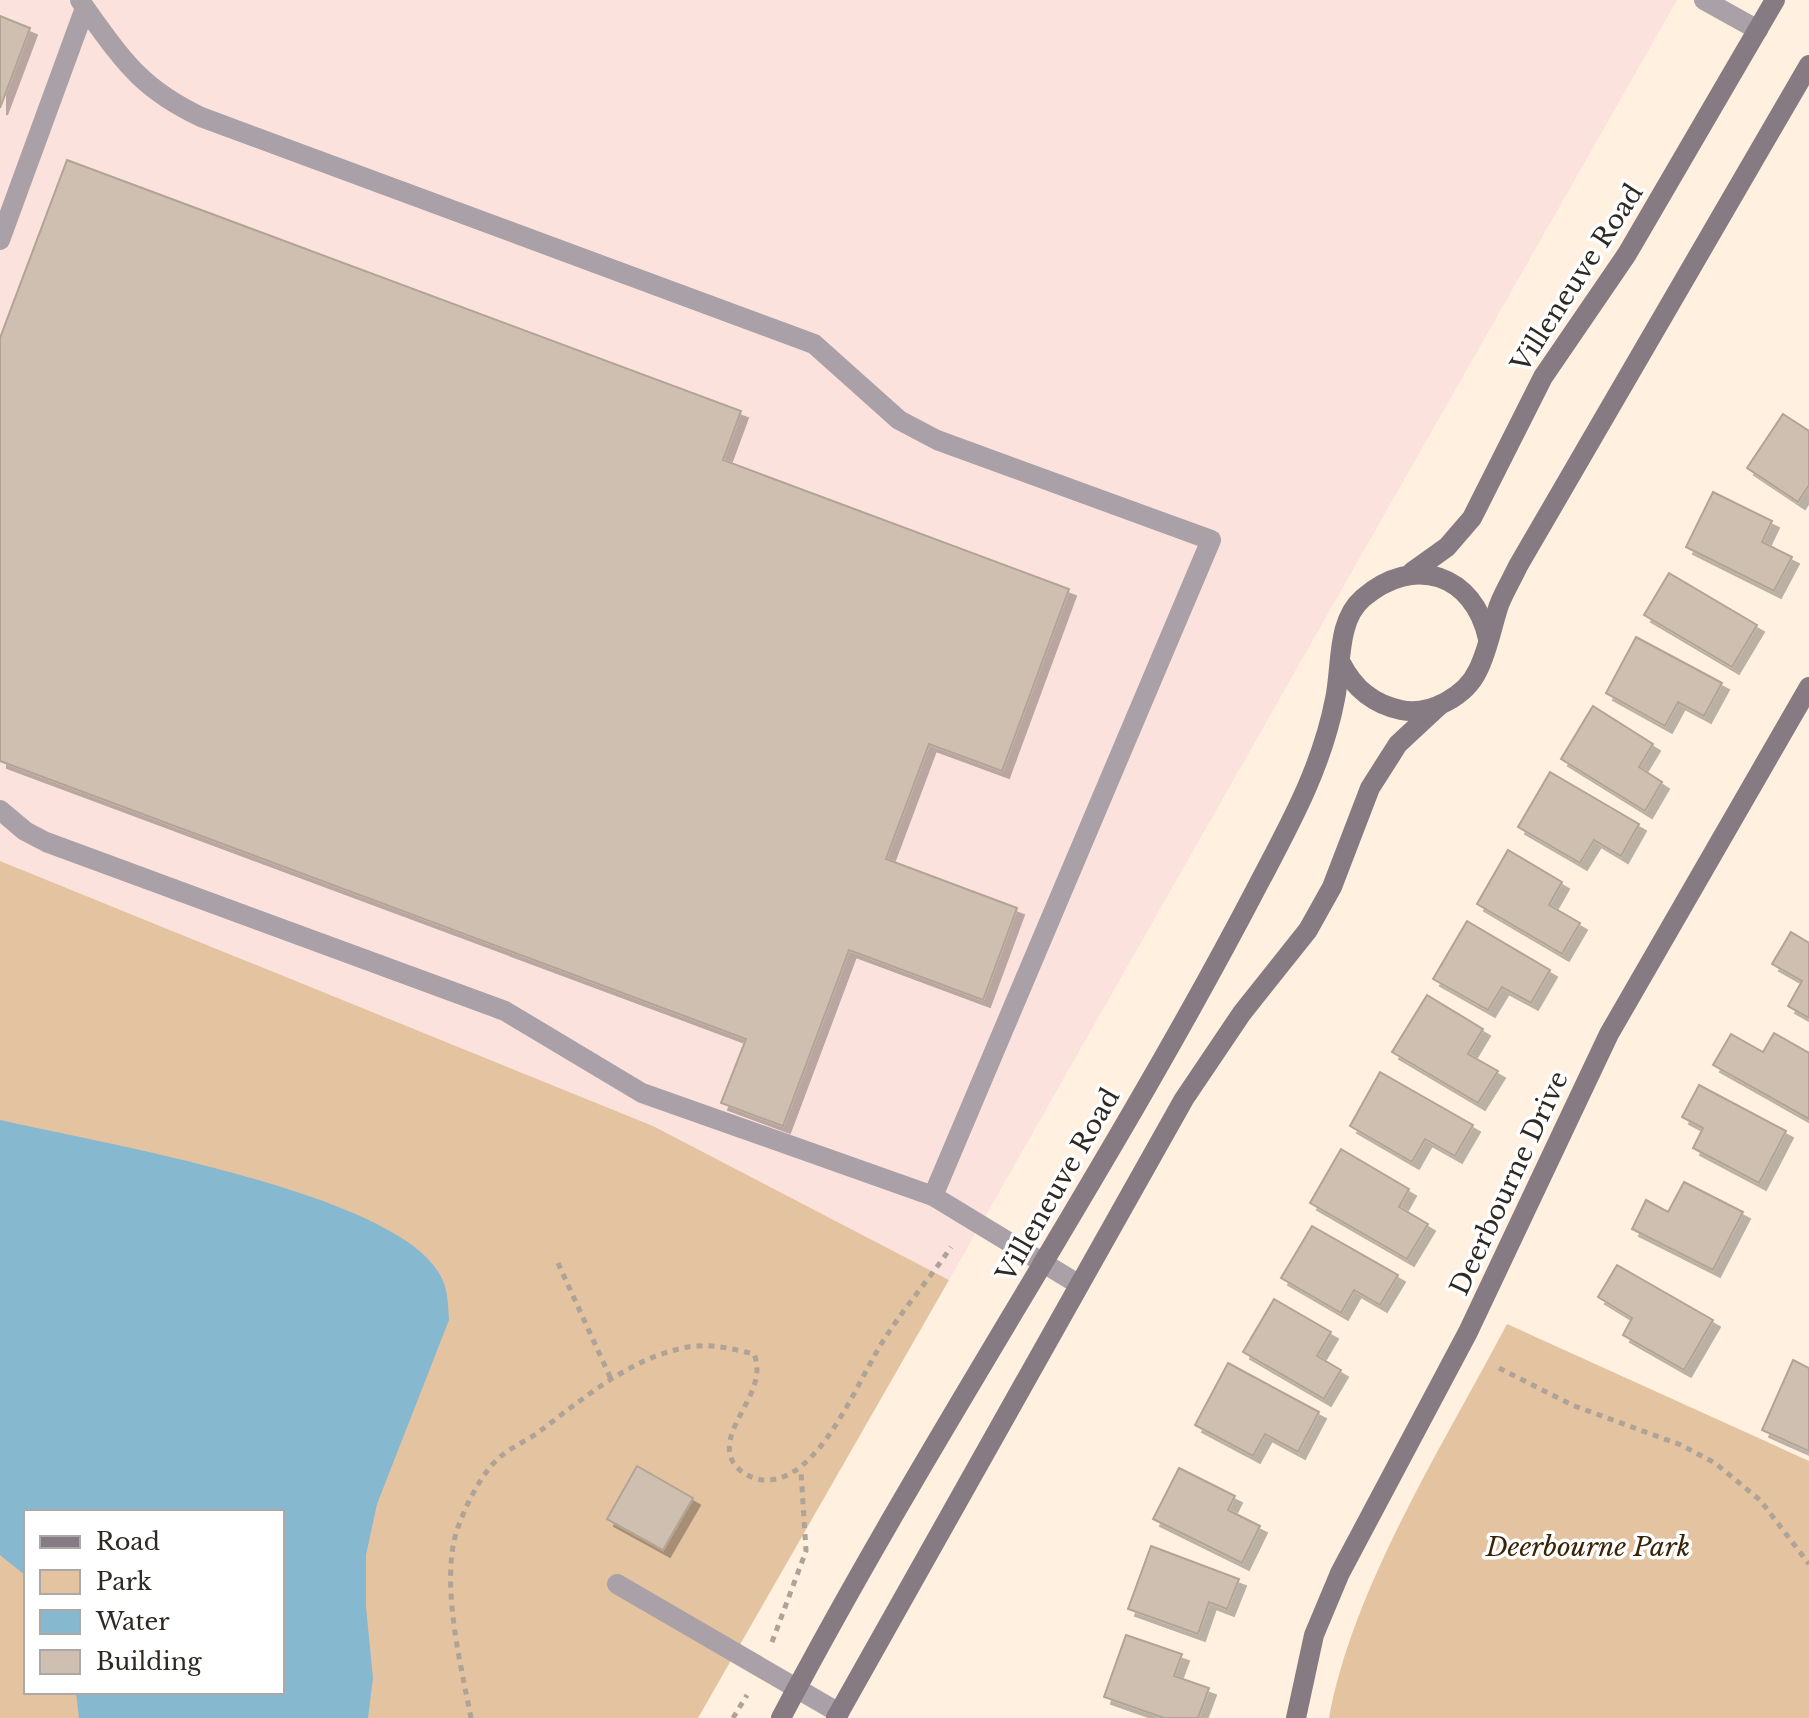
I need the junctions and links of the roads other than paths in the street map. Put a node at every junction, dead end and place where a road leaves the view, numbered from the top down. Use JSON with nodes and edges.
{"nodes":[{"id":1,"x":1704,"y":0,"type":"edge"},
{"id":2,"x":1775,"y":0,"type":"edge"},
{"id":3,"x":82,"y":4,"type":"edge"},
{"id":4,"x":1758,"y":30,"type":"junction"},
{"id":5,"x":1809,"y":65,"type":"edge"},
{"id":6,"x":0,"y":240,"type":"edge"},
{"id":7,"x":1412,"y":572,"type":"junction"},
{"id":8,"x":1488,"y":639,"type":"junction"},
{"id":9,"x":1341,"y":663,"type":"junction"},
{"id":10,"x":1809,"y":687,"type":"edge"},
{"id":11,"x":1440,"y":705,"type":"junction"},
{"id":12,"x":0,"y":810,"type":"edge"},
{"id":13,"x":933,"y":1196,"type":"junction"},
{"id":14,"x":1043,"y":1262,"type":"junction"},
{"id":15,"x":1078,"y":1284,"type":"junction"},
{"id":16,"x":617,"y":1584,"type":"dead end"},
{"id":17,"x":797,"y":1688,"type":"junction"},
{"id":18,"x":837,"y":1716,"type":"edge"},
{"id":19,"x":781,"y":1718,"type":"edge"},
{"id":20,"x":1296,"y":1718,"type":"edge"}],
"edges":[{"from":1,"to":4,"type":"lane"},
{"from":2,"to":4,"type":"main road","name":"Villeneuve Road"},
{"from":3,"to":6,"type":"lane"},
{"from":3,"to":13,"type":"lane"},
{"from":4,"to":7,"type":"main road","name":"Villeneuve Road"},
{"from":5,"to":8,"type":"main road"},
{"from":7,"to":8,"type":"main road"},
{"from":7,"to":9,"type":"main road"},
{"from":8,"to":11,"type":"main road"},
{"from":9,"to":11,"type":"main road"},
{"from":9,"to":14,"type":"main road","name":"Villeneuve Road"},
{"from":10,"to":20,"type":"main road","name":"Deerbourne Drive"},
{"from":11,"to":15,"type":"main road"},
{"from":12,"to":13,"type":"lane"},
{"from":13,"to":14,"type":"lane"},
{"from":14,"to":15,"type":"lane"},
{"from":14,"to":17,"type":"main road","name":"Villeneuve Road"},
{"from":15,"to":18,"type":"main road"},
{"from":16,"to":17,"type":"lane"},
{"from":17,"to":18,"type":"lane"},
{"from":17,"to":19,"type":"main road","name":"Villeneuve Road"}]}
